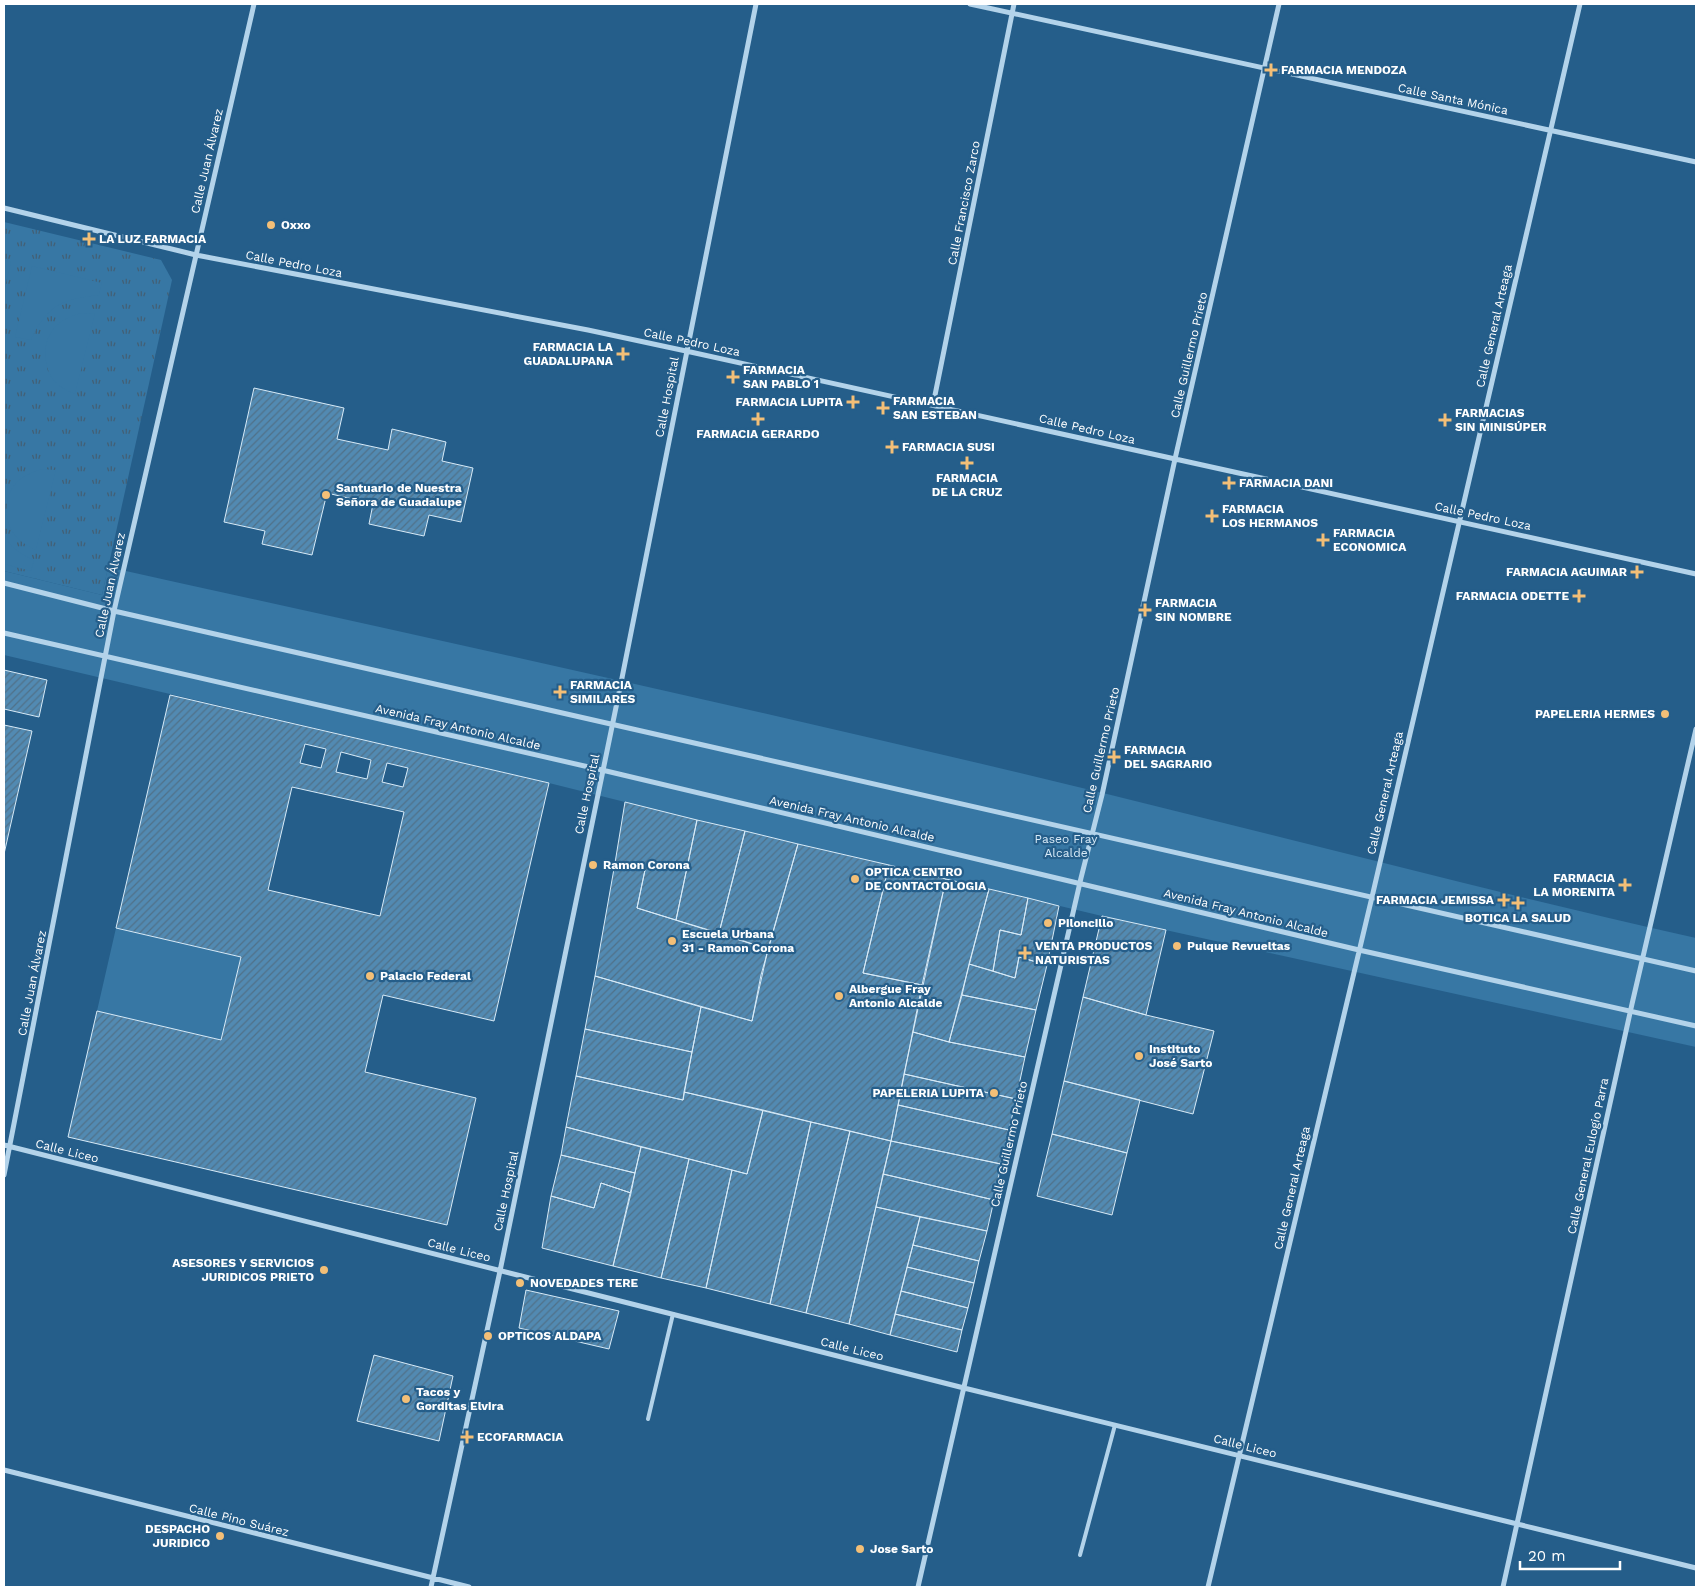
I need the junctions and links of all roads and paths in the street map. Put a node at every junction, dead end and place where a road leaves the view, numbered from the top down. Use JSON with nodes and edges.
{"nodes":[{"id":1,"x":254,"y":4,"type":"edge"},
{"id":2,"x":756,"y":4,"type":"edge"},
{"id":3,"x":970,"y":4,"type":"edge"},
{"id":4,"x":1014,"y":4,"type":"edge"},
{"id":5,"x":1279,"y":4,"type":"edge"},
{"id":6,"x":1580,"y":4,"type":"edge"},
{"id":7,"x":1012,"y":13,"type":"junction"},
{"id":8,"x":1265,"y":68,"type":"junction"},
{"id":9,"x":1550,"y":130,"type":"junction"},
{"id":10,"x":1696,"y":162,"type":"edge"},
{"id":11,"x":4,"y":208,"type":"edge"},
{"id":12,"x":196,"y":255,"type":"junction"},
{"id":13,"x":686,"y":351,"type":"junction"},
{"id":14,"x":933,"y":405,"type":"junction"},
{"id":15,"x":1176,"y":459,"type":"junction"},
{"id":16,"x":1458,"y":521,"type":"junction"},
{"id":17,"x":1696,"y":574,"type":"edge"},
{"id":18,"x":4,"y":583,"type":"edge"},
{"id":19,"x":114,"y":610,"type":"junction"},
{"id":20,"x":4,"y":633,"type":"edge"},
{"id":21,"x":106,"y":657,"type":"junction"},
{"id":22,"x":612,"y":724,"type":"junction"},
{"id":23,"x":1696,"y":729,"type":"edge"},
{"id":24,"x":602,"y":770,"type":"junction"},
{"id":25,"x":1092,"y":833,"type":"junction"},
{"id":26,"x":1080,"y":883,"type":"junction"},
{"id":27,"x":1372,"y":897,"type":"junction"},
{"id":28,"x":1359,"y":950,"type":"junction"},
{"id":29,"x":1644,"y":959,"type":"junction"},
{"id":30,"x":1696,"y":971,"type":"edge"},
{"id":31,"x":1630,"y":1012,"type":"junction"},
{"id":32,"x":1696,"y":1026,"type":"edge"},
{"id":33,"x":4,"y":1146,"type":"edge"},
{"id":34,"x":10,"y":1147,"type":"junction"},
{"id":35,"x":4,"y":1175,"type":"edge"},
{"id":36,"x":500,"y":1271,"type":"junction"},
{"id":37,"x":673,"y":1314,"type":"junction"},
{"id":38,"x":964,"y":1388,"type":"junction"},
{"id":39,"x":648,"y":1419,"type":"dead end"},
{"id":40,"x":1115,"y":1425,"type":"junction"},
{"id":41,"x":1239,"y":1455,"type":"junction"},
{"id":42,"x":4,"y":1470,"type":"edge"},
{"id":43,"x":1518,"y":1523,"type":"junction"},
{"id":44,"x":1080,"y":1556,"type":"dead end"},
{"id":45,"x":1696,"y":1568,"type":"edge"},
{"id":46,"x":433,"y":1579,"type":"junction"},
{"id":47,"x":431,"y":1587,"type":"edge"},
{"id":48,"x":469,"y":1587,"type":"edge"},
{"id":49,"x":918,"y":1587,"type":"edge"},
{"id":50,"x":1208,"y":1587,"type":"edge"},
{"id":51,"x":1503,"y":1587,"type":"edge"}],
"edges":[{"from":1,"to":12,"type":"street","name":"Calle Juan Álvarez"},
{"from":2,"to":13,"type":"street","name":"Calle Hospital"},
{"from":3,"to":7,"type":"street","name":"Calle Santa Mónica"},
{"from":4,"to":7,"type":"street","name":"Calle Francisco Zarco"},
{"from":5,"to":8,"type":"street","name":"Calle Guillermo Prieto"},
{"from":6,"to":9,"type":"street","name":"Calle General Arteaga"},
{"from":7,"to":8,"type":"street","name":"Calle Santa Mónica"},
{"from":7,"to":14,"type":"street","name":"Calle Francisco Zarco"},
{"from":8,"to":9,"type":"street","name":"Calle Santa Mónica"},
{"from":8,"to":15,"type":"street","name":"Calle Guillermo Prieto"},
{"from":9,"to":10,"type":"street","name":"Calle Santa Mónica"},
{"from":9,"to":16,"type":"street","name":"Calle General Arteaga"},
{"from":11,"to":12,"type":"street","name":"Calle Pedro Loza"},
{"from":12,"to":13,"type":"street","name":"Calle Pedro Loza"},
{"from":12,"to":19,"type":"street","name":"Calle Juan Álvarez"},
{"from":13,"to":14,"type":"street","name":"Calle Pedro Loza"},
{"from":13,"to":22,"type":"street","name":"Calle Hospital"},
{"from":14,"to":15,"type":"street","name":"Calle Pedro Loza"},
{"from":15,"to":16,"type":"street","name":"Calle Pedro Loza"},
{"from":15,"to":25,"type":"street","name":"Calle Guillermo Prieto"},
{"from":16,"to":17,"type":"street","name":"Calle Pedro Loza"},
{"from":16,"to":27,"type":"street","name":"Calle General Arteaga"},
{"from":18,"to":19,"type":"street"},
{"from":19,"to":21,"type":"street","name":"Calle Juan Álvarez"},
{"from":19,"to":22,"type":"street"},
{"from":20,"to":21,"type":"street","name":"Avenida Fray Antonio Alcalde"},
{"from":21,"to":24,"type":"street","name":"Avenida Fray Antonio Alcalde"},
{"from":21,"to":34,"type":"street","name":"Calle Juan Álvarez"},
{"from":22,"to":24,"type":"street","name":"Calle Hospital"},
{"from":22,"to":25,"type":"street"},
{"from":23,"to":29,"type":"street","name":"Calle General Eulogio Parra"},
{"from":24,"to":26,"type":"street","name":"Avenida Fray Antonio Alcalde"},
{"from":24,"to":36,"type":"street","name":"Calle Hospital"},
{"from":25,"to":26,"type":"street","name":"Calle Guillermo Prieto"},
{"from":25,"to":27,"type":"street"},
{"from":26,"to":28,"type":"street","name":"Avenida Fray Antonio Alcalde"},
{"from":26,"to":38,"type":"street","name":"Calle Guillermo Prieto"},
{"from":27,"to":28,"type":"street","name":"Calle General Arteaga"},
{"from":27,"to":29,"type":"street"},
{"from":28,"to":31,"type":"street","name":"Avenida Fray Antonio Alcalde"},
{"from":28,"to":41,"type":"street","name":"Calle General Arteaga"},
{"from":29,"to":30,"type":"street"},
{"from":29,"to":31,"type":"street","name":"Calle General Eulogio Parra"},
{"from":31,"to":32,"type":"street","name":"Avenida Fray Antonio Alcalde"},
{"from":31,"to":43,"type":"street","name":"Calle General Eulogio Parra"},
{"from":33,"to":34,"type":"street","name":"Calle Liceo"},
{"from":34,"to":35,"type":"street","name":"Calle Juan Álvarez"},
{"from":34,"to":36,"type":"street","name":"Calle Liceo"},
{"from":36,"to":37,"type":"street","name":"Calle Liceo"},
{"from":36,"to":46,"type":"street","name":"Calle Hospital"},
{"from":37,"to":38,"type":"street","name":"Calle Liceo"},
{"from":37,"to":39,"type":"lane"},
{"from":38,"to":40,"type":"street","name":"Calle Liceo"},
{"from":38,"to":49,"type":"street","name":"Calle Guillermo Prieto"},
{"from":40,"to":41,"type":"street","name":"Calle Liceo"},
{"from":40,"to":44,"type":"lane"},
{"from":41,"to":43,"type":"street","name":"Calle Liceo"},
{"from":41,"to":50,"type":"street","name":"Calle General Arteaga"},
{"from":42,"to":46,"type":"street","name":"Calle Pino Suárez"},
{"from":43,"to":45,"type":"street","name":"Calle Liceo"},
{"from":43,"to":51,"type":"street","name":"Calle General Eulogio Parra"},
{"from":46,"to":47,"type":"street","name":"Calle Hospital"},
{"from":46,"to":48,"type":"street","name":"Calle Pino Suárez"}]}
